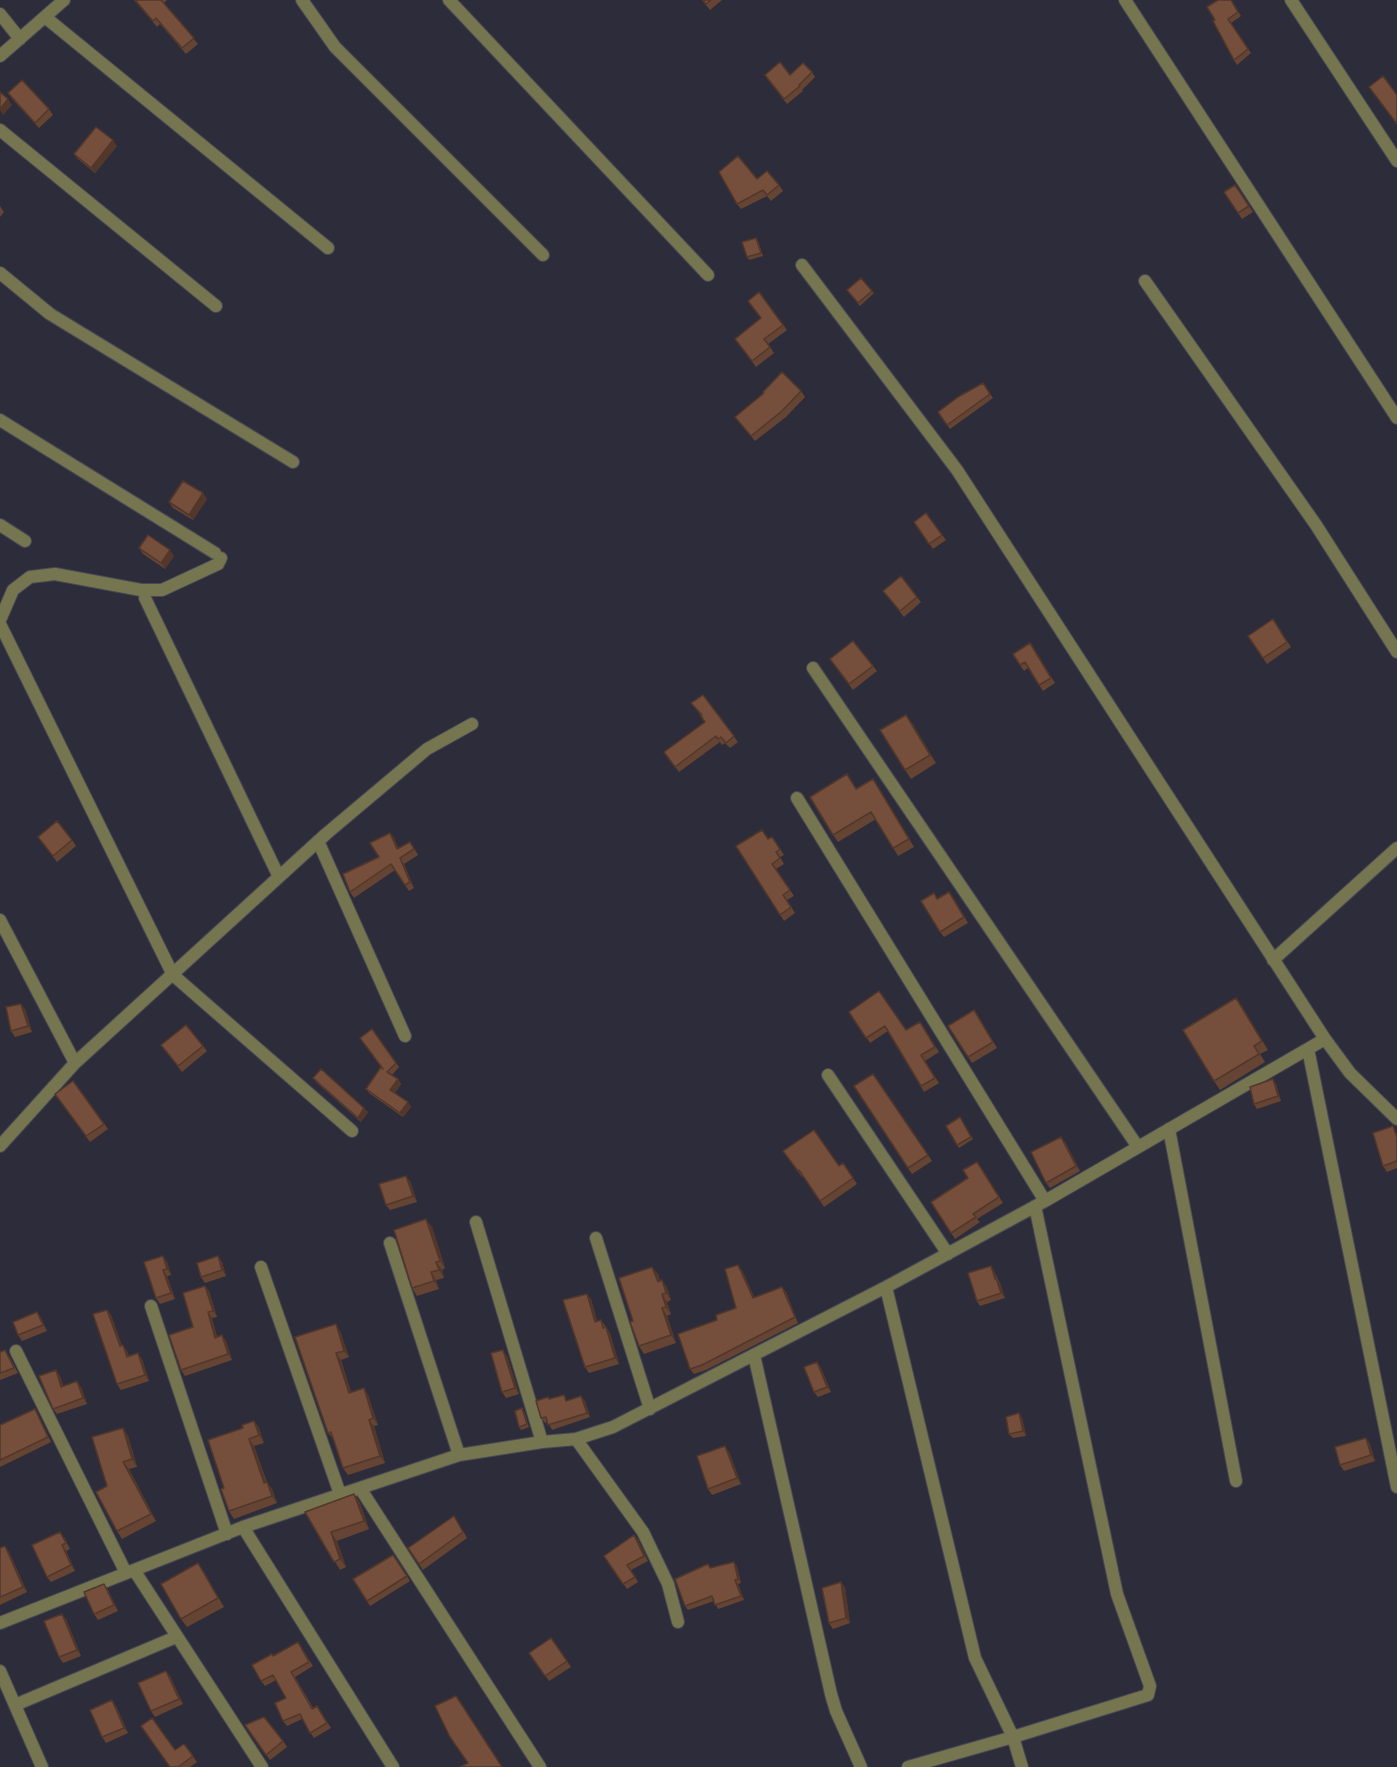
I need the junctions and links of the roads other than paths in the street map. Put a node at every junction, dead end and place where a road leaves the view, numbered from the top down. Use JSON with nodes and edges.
{"nodes":[{"id":1,"x":64,"y":0,"type":"edge"},
{"id":2,"x":302,"y":0,"type":"edge"},
{"id":3,"x":449,"y":0,"type":"edge"},
{"id":4,"x":1125,"y":0,"type":"edge"},
{"id":5,"x":1291,"y":0,"type":"edge"},
{"id":6,"x":0,"y":14,"type":"edge"},
{"id":7,"x":45,"y":17,"type":"junction"},
{"id":8,"x":20,"y":39,"type":"junction"},
{"id":9,"x":0,"y":56,"type":"edge"},
{"id":10,"x":0,"y":130,"type":"edge"},
{"id":11,"x":1397,"y":161,"type":"edge"},
{"id":12,"x":328,"y":248,"type":"dead end"},
{"id":13,"x":543,"y":255,"type":"dead end"},
{"id":14,"x":802,"y":264,"type":"dead end"},
{"id":15,"x":0,"y":273,"type":"edge"},
{"id":16,"x":708,"y":275,"type":"dead end"},
{"id":17,"x":1145,"y":281,"type":"dead end"},
{"id":18,"x":216,"y":306,"type":"dead end"},
{"id":19,"x":1397,"y":418,"type":"edge"},
{"id":20,"x":0,"y":420,"type":"edge"},
{"id":21,"x":293,"y":462,"type":"dead end"},
{"id":22,"x":0,"y":525,"type":"edge"},
{"id":23,"x":25,"y":541,"type":"dead end"},
{"id":24,"x":145,"y":597,"type":"dead end"},
{"id":25,"x":0,"y":622,"type":"edge"},
{"id":26,"x":1397,"y":652,"type":"edge"},
{"id":27,"x":813,"y":668,"type":"dead end"},
{"id":28,"x":472,"y":724,"type":"dead end"},
{"id":29,"x":797,"y":798,"type":"dead end"},
{"id":30,"x":318,"y":841,"type":"junction"},
{"id":31,"x":1397,"y":848,"type":"edge"},
{"id":32,"x":279,"y":877,"type":"junction"},
{"id":33,"x":0,"y":920,"type":"edge"},
{"id":34,"x":1273,"y":960,"type":"junction"},
{"id":35,"x":173,"y":975,"type":"junction"},
{"id":36,"x":405,"y":1036,"type":"dead end"},
{"id":37,"x":1325,"y":1039,"type":"junction"},
{"id":38,"x":1308,"y":1049,"type":"junction"},
{"id":39,"x":75,"y":1063,"type":"junction"},
{"id":40,"x":828,"y":1075,"type":"dead end"},
{"id":41,"x":1397,"y":1119,"type":"edge"},
{"id":42,"x":1169,"y":1130,"type":"junction"},
{"id":43,"x":352,"y":1131,"type":"dead end"},
{"id":44,"x":0,"y":1146,"type":"edge"},
{"id":45,"x":1138,"y":1148,"type":"junction"},
{"id":46,"x":1040,"y":1204,"type":"junction"},
{"id":47,"x":476,"y":1222,"type":"dead end"},
{"id":48,"x":596,"y":1238,"type":"dead end"},
{"id":49,"x":390,"y":1243,"type":"dead end"},
{"id":50,"x":948,"y":1254,"type":"junction"},
{"id":51,"x":261,"y":1267,"type":"dead end"},
{"id":52,"x":886,"y":1287,"type":"junction"},
{"id":53,"x":151,"y":1306,"type":"dead end"},
{"id":54,"x":16,"y":1351,"type":"dead end"},
{"id":55,"x":754,"y":1355,"type":"junction"},
{"id":56,"x":650,"y":1409,"type":"junction"},
{"id":57,"x":576,"y":1439,"type":"junction"},
{"id":58,"x":542,"y":1442,"type":"junction"},
{"id":59,"x":459,"y":1455,"type":"junction"},
{"id":60,"x":1236,"y":1481,"type":"dead end"},
{"id":61,"x":1397,"y":1487,"type":"edge"},
{"id":62,"x":360,"y":1488,"type":"junction"},
{"id":63,"x":340,"y":1494,"type":"junction"},
{"id":64,"x":243,"y":1527,"type":"junction"},
{"id":65,"x":227,"y":1534,"type":"junction"},
{"id":66,"x":130,"y":1572,"type":"junction"},
{"id":67,"x":678,"y":1622,"type":"dead end"},
{"id":68,"x":0,"y":1623,"type":"edge"},
{"id":69,"x":176,"y":1637,"type":"junction"},
{"id":70,"x":0,"y":1671,"type":"edge"},
{"id":71,"x":15,"y":1705,"type":"junction"},
{"id":72,"x":1013,"y":1737,"type":"junction"},
{"id":73,"x":42,"y":1767,"type":"edge"},
{"id":74,"x":262,"y":1767,"type":"edge"},
{"id":75,"x":393,"y":1767,"type":"edge"},
{"id":76,"x":540,"y":1767,"type":"edge"},
{"id":77,"x":861,"y":1767,"type":"edge"},
{"id":78,"x":908,"y":1767,"type":"edge"},
{"id":79,"x":1022,"y":1767,"type":"edge"}],
"edges":[{"from":1,"to":7,"type":"street"},
{"from":2,"to":13,"type":"street"},
{"from":3,"to":16,"type":"street"},
{"from":4,"to":19,"type":"street"},
{"from":5,"to":11,"type":"street"},
{"from":6,"to":8,"type":"street"},
{"from":7,"to":8,"type":"street"},
{"from":7,"to":12,"type":"street"},
{"from":8,"to":9,"type":"street"},
{"from":10,"to":18,"type":"street"},
{"from":14,"to":34,"type":"street"},
{"from":15,"to":21,"type":"street"},
{"from":17,"to":26,"type":"street"},
{"from":20,"to":25,"type":"street"},
{"from":22,"to":23,"type":"street"},
{"from":24,"to":32,"type":"street"},
{"from":25,"to":35,"type":"street"},
{"from":27,"to":45,"type":"street"},
{"from":28,"to":30,"type":"street"},
{"from":29,"to":46,"type":"street"},
{"from":30,"to":32,"type":"street"},
{"from":30,"to":36,"type":"street"},
{"from":31,"to":34,"type":"street"},
{"from":32,"to":35,"type":"street"},
{"from":33,"to":39,"type":"street"},
{"from":34,"to":37,"type":"street"},
{"from":35,"to":39,"type":"street"},
{"from":35,"to":43,"type":"street"},
{"from":37,"to":38,"type":"street"},
{"from":37,"to":41,"type":"street"},
{"from":38,"to":42,"type":"street"},
{"from":38,"to":61,"type":"street"},
{"from":39,"to":44,"type":"street"},
{"from":40,"to":50,"type":"street"},
{"from":42,"to":45,"type":"street"},
{"from":42,"to":60,"type":"street"},
{"from":45,"to":46,"type":"street"},
{"from":46,"to":50,"type":"street"},
{"from":46,"to":72,"type":"street"},
{"from":47,"to":58,"type":"street"},
{"from":48,"to":56,"type":"street"},
{"from":49,"to":59,"type":"street"},
{"from":50,"to":52,"type":"street"},
{"from":51,"to":63,"type":"street"},
{"from":52,"to":55,"type":"street"},
{"from":52,"to":72,"type":"street"},
{"from":53,"to":65,"type":"street"},
{"from":54,"to":66,"type":"street"},
{"from":55,"to":56,"type":"street"},
{"from":55,"to":77,"type":"street"},
{"from":56,"to":57,"type":"street"},
{"from":57,"to":58,"type":"street"},
{"from":57,"to":67,"type":"street"},
{"from":58,"to":59,"type":"street"},
{"from":59,"to":62,"type":"street"},
{"from":62,"to":63,"type":"street"},
{"from":62,"to":76,"type":"street"},
{"from":63,"to":64,"type":"street"},
{"from":64,"to":65,"type":"street"},
{"from":64,"to":75,"type":"street"},
{"from":65,"to":66,"type":"street"},
{"from":66,"to":68,"type":"street"},
{"from":66,"to":69,"type":"street"},
{"from":69,"to":71,"type":"street"},
{"from":69,"to":74,"type":"street"},
{"from":70,"to":71,"type":"street"},
{"from":71,"to":73,"type":"street"},
{"from":72,"to":78,"type":"street"},
{"from":72,"to":79,"type":"street"}]}
